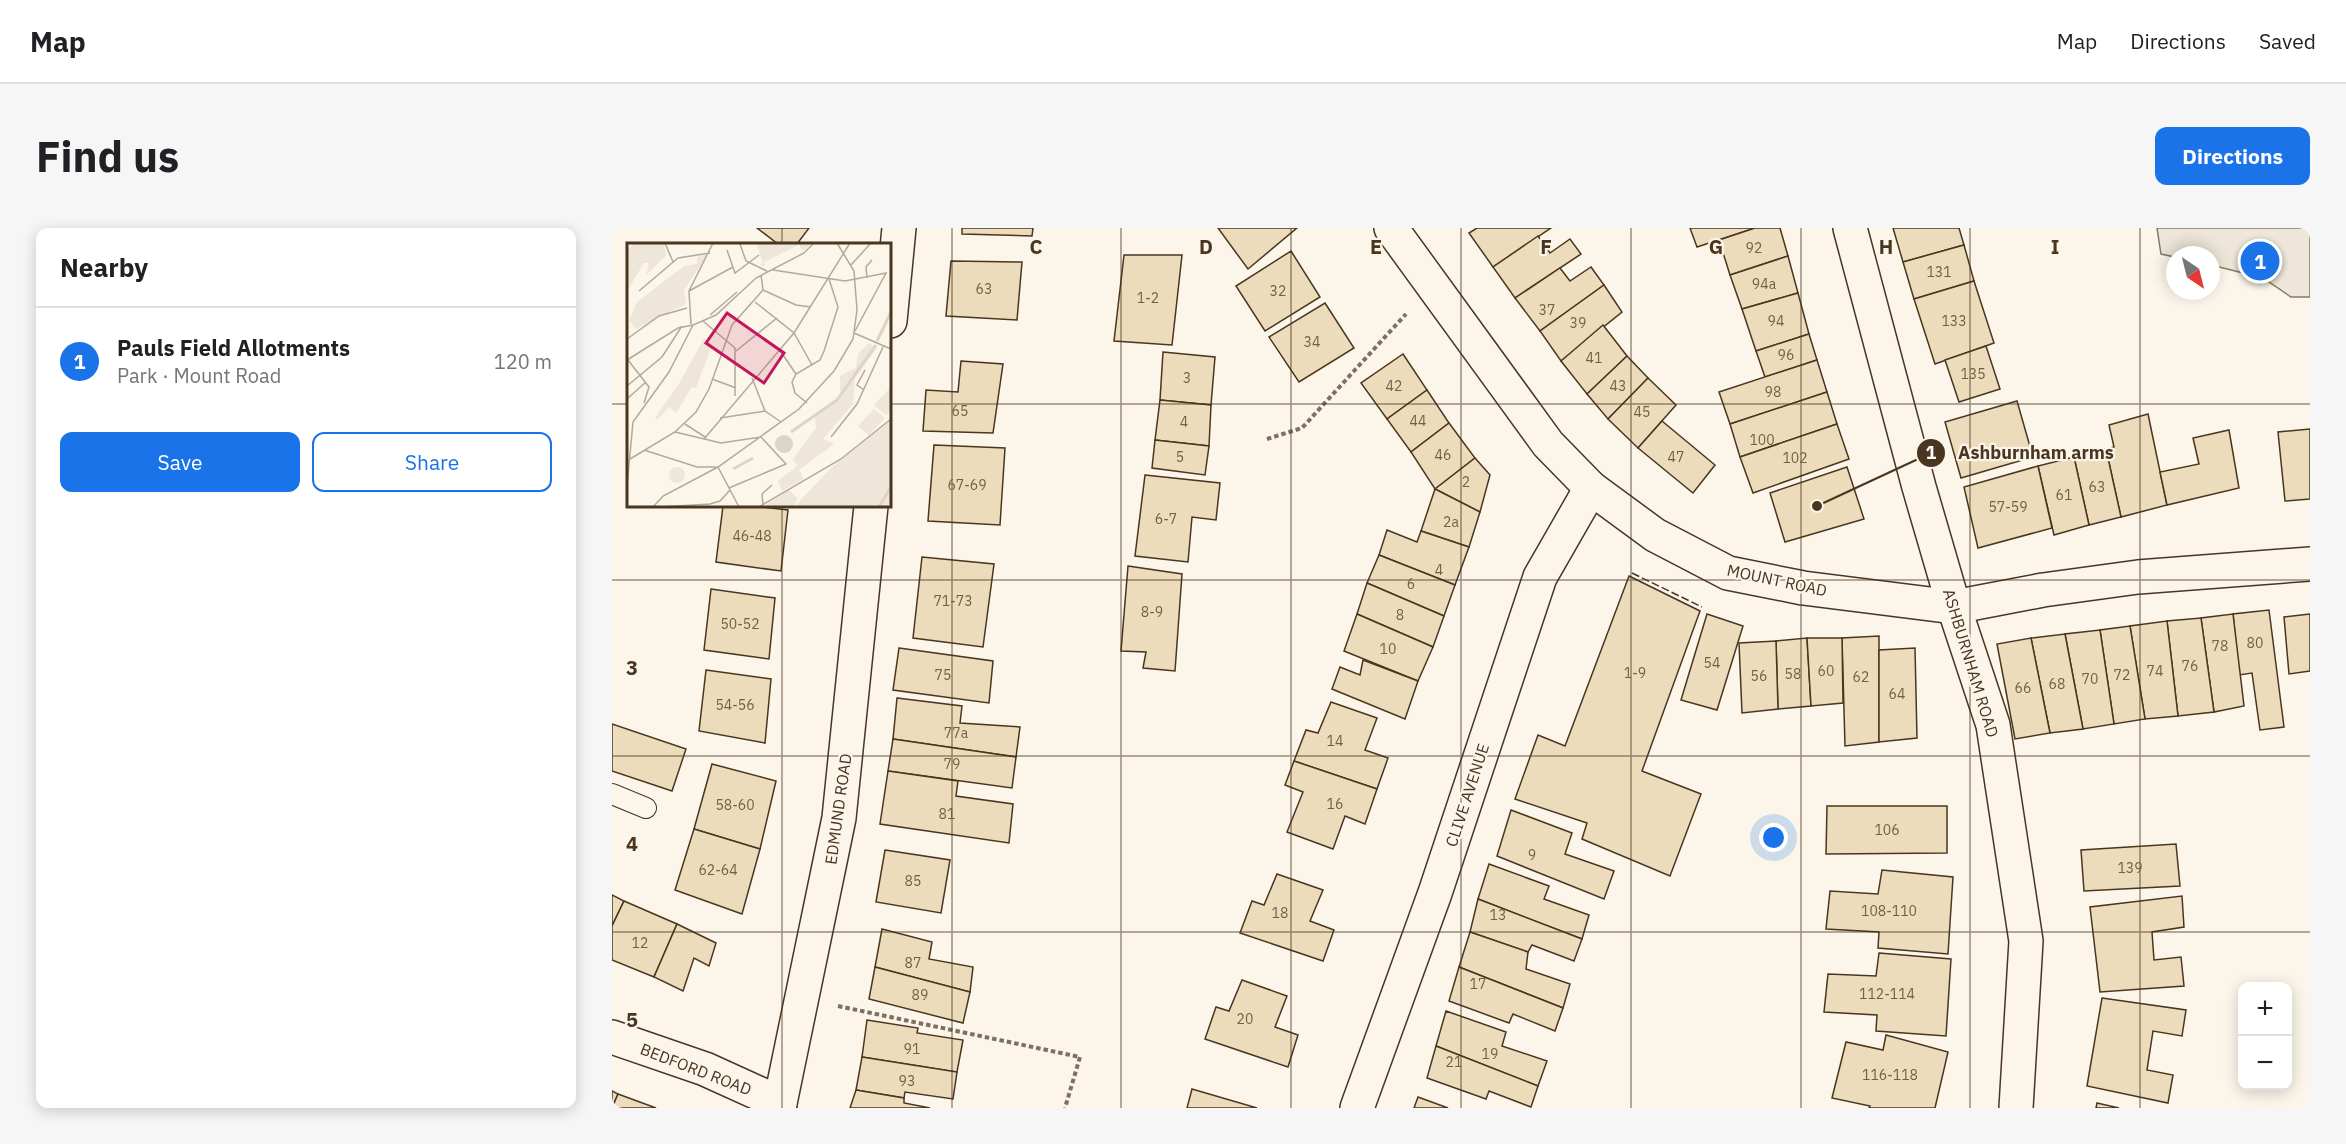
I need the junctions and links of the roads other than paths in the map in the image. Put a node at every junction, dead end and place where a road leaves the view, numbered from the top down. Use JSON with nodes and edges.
{"nodes":[{"id":1,"x":899,"y":228,"type":"edge"},
{"id":2,"x":1391,"y":228,"type":"edge"},
{"id":3,"x":1850,"y":228,"type":"edge"},
{"id":4,"x":891,"y":311,"type":"edge"},
{"id":5,"x":1591,"y":488,"type":"junction"},
{"id":6,"x":871,"y":507,"type":"edge"},
{"id":7,"x":2310,"y":564,"type":"edge"},
{"id":8,"x":1954,"y":607,"type":"junction"},
{"id":9,"x":612,"y":794,"type":"edge"},
{"id":10,"x":646,"y":808,"type":"dead end"},
{"id":11,"x":612,"y":1037,"type":"edge"},
{"id":12,"x":780,"y":1105,"type":"edge"},
{"id":13,"x":1357,"y":1108,"type":"edge"},
{"id":14,"x":2016,"y":1108,"type":"edge"}],
"edges":[{"from":1,"to":4,"type":"street"},
{"from":2,"to":5,"type":"street","name":"MOUNT ROAD"},
{"from":3,"to":8,"type":"street","name":"ASHBURNHAM ROAD"},
{"from":5,"to":8,"type":"street","name":"MOUNT ROAD"},
{"from":5,"to":13,"type":"street","name":"CLIVE AVENUE"},
{"from":6,"to":12,"type":"street","name":"EDMUND ROAD"},
{"from":7,"to":8,"type":"street","name":"MOUNT ROAD"},
{"from":8,"to":14,"type":"street","name":"ASHBURNHAM ROAD"},
{"from":9,"to":10,"type":"lane"},
{"from":11,"to":12,"type":"street","name":"BEDFORD ROAD"}]}
